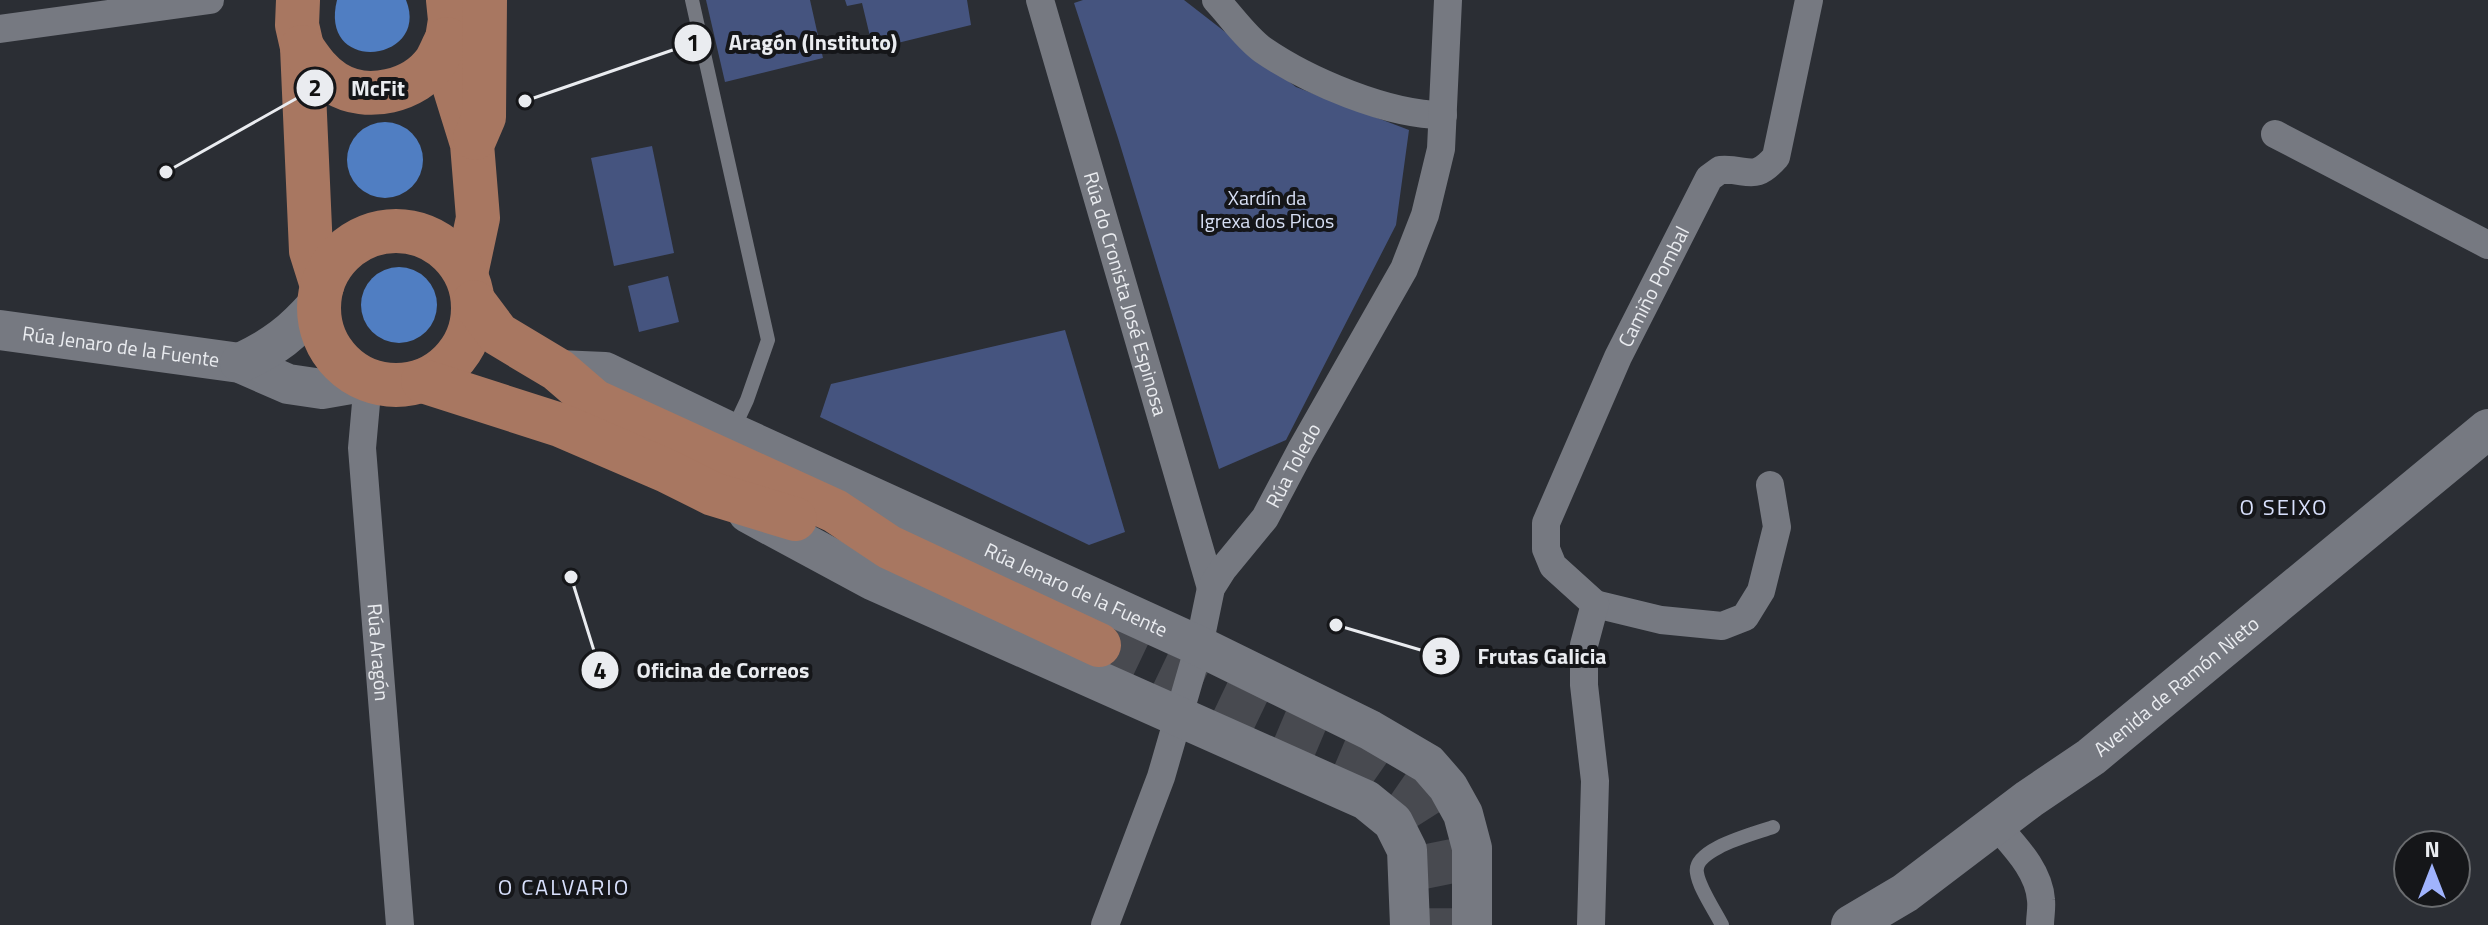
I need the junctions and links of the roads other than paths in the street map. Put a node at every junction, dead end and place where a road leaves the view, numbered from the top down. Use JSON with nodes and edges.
{"nodes":[{"id":1,"x":210,"y":0,"type":"edge"},
{"id":2,"x":485,"y":0,"type":"edge"},
{"id":3,"x":692,"y":0,"type":"edge"},
{"id":4,"x":1040,"y":0,"type":"edge"},
{"id":5,"x":1216,"y":0,"type":"edge"},
{"id":6,"x":1448,"y":0,"type":"edge"},
{"id":7,"x":1809,"y":0,"type":"edge"},
{"id":8,"x":292,"y":1,"type":"edge"},
{"id":9,"x":448,"y":10,"type":"edge"},
{"id":10,"x":0,"y":29,"type":"edge"},
{"id":11,"x":302,"y":47,"type":"junction"},
{"id":12,"x":1443,"y":115,"type":"junction"},
{"id":13,"x":2275,"y":134,"type":"dead end"},
{"id":14,"x":472,"y":144,"type":"junction"},
{"id":15,"x":2488,"y":245,"type":"edge"},
{"id":16,"x":470,"y":288,"type":"junction"},
{"id":17,"x":320,"y":295,"type":"junction"},
{"id":18,"x":0,"y":330,"type":"edge"},
{"id":19,"x":240,"y":363,"type":"junction"},
{"id":20,"x":558,"y":370,"type":"junction"},
{"id":21,"x":368,"y":381,"type":"junction"},
{"id":22,"x":423,"y":381,"type":"junction"},
{"id":23,"x":2488,"y":429,"type":"edge"},
{"id":24,"x":732,"y":433,"type":"junction"},
{"id":25,"x":1770,"y":485,"type":"dead end"},
{"id":26,"x":713,"y":494,"type":"junction"},
{"id":27,"x":889,"y":547,"type":"junction"},
{"id":28,"x":1211,"y":588,"type":"junction"},
{"id":29,"x":1595,"y":604,"type":"junction"},
{"id":30,"x":1099,"y":645,"type":"tunnel mouth"},
{"id":31,"x":1199,"y":646,"type":"junction"},
{"id":32,"x":1178,"y":716,"type":"junction"},
{"id":33,"x":1996,"y":825,"type":"junction"},
{"id":34,"x":1773,"y":827,"type":"dead end"},
{"id":35,"x":400,"y":925,"type":"edge"},
{"id":36,"x":1105,"y":925,"type":"edge"},
{"id":37,"x":1410,"y":925,"type":"edge"},
{"id":38,"x":1472,"y":925,"type":"edge"},
{"id":39,"x":1591,"y":925,"type":"edge"},
{"id":40,"x":1722,"y":925,"type":"edge"},
{"id":41,"x":1851,"y":925,"type":"edge"},
{"id":42,"x":2040,"y":925,"type":"edge"}],
"edges":[{"from":1,"to":10,"type":"street"},
{"from":2,"to":14,"type":"main road"},
{"from":3,"to":24,"type":"lane"},
{"from":4,"to":28,"type":"street","name":"Rúa do Cronista José Espinosa"},
{"from":5,"to":12,"type":"street"},
{"from":6,"to":12,"type":"street","name":"Rúa Toledo"},
{"from":7,"to":29,"type":"street","name":"Camiño Pombal"},
{"from":8,"to":11,"type":"main road"},
{"from":9,"to":11,"type":"main road"},
{"from":9,"to":14,"type":"main road"},
{"from":11,"to":17,"type":"main road"},
{"from":12,"to":28,"type":"street","name":"Rúa Toledo"},
{"from":13,"to":15,"type":"street"},
{"from":14,"to":16,"type":"main road"},
{"from":16,"to":17,"type":"main road"},
{"from":16,"to":20,"type":"main road","name":"Rúa Jenaro de la Fuente"},
{"from":16,"to":22,"type":"main road"},
{"from":17,"to":19,"type":"main road"},
{"from":17,"to":21,"type":"main road"},
{"from":18,"to":19,"type":"main road","name":"Rúa Jenaro de la Fuente"},
{"from":19,"to":21,"type":"main road","name":"Rúa Jenaro de la Fuente"},
{"from":20,"to":24,"type":"main road","name":"Rúa Jenaro de la Fuente"},
{"from":20,"to":27,"type":"main road","name":"Rúa Jenaro de la Fuente"},
{"from":21,"to":22,"type":"main road"},
{"from":21,"to":35,"type":"street","name":"Rúa Aragón"},
{"from":22,"to":26,"type":"main road"},
{"from":23,"to":33,"type":"main road","name":"Avenida de Ramón Nieto"},
{"from":24,"to":31,"type":"main road","name":"Rúa Jenaro de la Fuente"},
{"from":25,"to":29,"type":"street","name":"Camiño Pombal"},
{"from":26,"to":27,"type":"main road"},
{"from":26,"to":32,"type":"main road"},
{"from":27,"to":30,"type":"main road"},
{"from":28,"to":31,"type":"street","name":"Rúa Toledo"},
{"from":29,"to":39,"type":"street"},
{"from":31,"to":32,"type":"street","name":"Rúa Toledo"},
{"from":31,"to":38,"type":"main road","name":"Rúa Jenaro de la Fuente"},
{"from":32,"to":36,"type":"street","name":"Rúa Toledo"},
{"from":32,"to":37,"type":"main road"},
{"from":33,"to":41,"type":"main road","name":"Avenida de Ramón Nieto"},
{"from":33,"to":42,"type":"street"},
{"from":34,"to":40,"type":"lane"}]}
